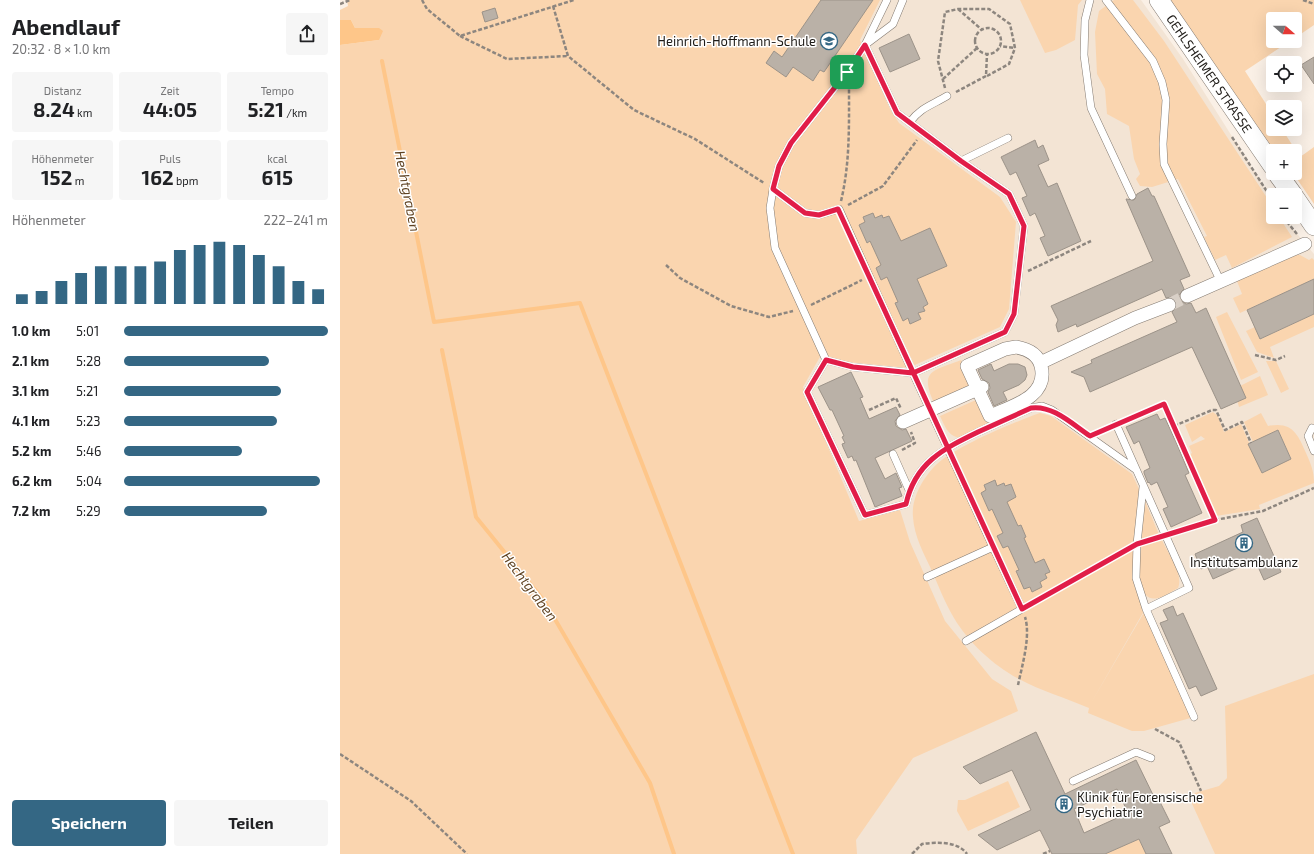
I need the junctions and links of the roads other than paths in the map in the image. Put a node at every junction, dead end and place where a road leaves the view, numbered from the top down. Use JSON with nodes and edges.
{"nodes":[{"id":1,"x":887,"y":0,"type":"edge"},
{"id":2,"x":903,"y":0,"type":"edge"},
{"id":3,"x":1090,"y":0,"type":"edge"},
{"id":4,"x":1106,"y":0,"type":"edge"},
{"id":5,"x":1159,"y":0,"type":"edge"},
{"id":6,"x":865,"y":45,"type":"junction"},
{"id":7,"x":947,"y":96,"type":"road end"},
{"id":8,"x":910,"y":122,"type":"junction"},
{"id":9,"x":1008,"y":138,"type":"dead end"},
{"id":10,"x":1266,"y":156,"type":"edge"},
{"id":11,"x":961,"y":161,"type":"junction"},
{"id":12,"x":773,"y":189,"type":"junction"},
{"id":13,"x":1132,"y":196,"type":"dead end"},
{"id":14,"x":1302,"y":208,"type":"edge"},
{"id":15,"x":1314,"y":226,"type":"edge"},
{"id":16,"x":1305,"y":244,"type":"dead end"},
{"id":17,"x":1220,"y":280,"type":"junction"},
{"id":18,"x":1187,"y":296,"type":"tunnel mouth"},
{"id":19,"x":1169,"y":305,"type":"tunnel mouth"},
{"id":20,"x":826,"y":360,"type":"junction"},
{"id":21,"x":1040,"y":363,"type":"junction"},
{"id":22,"x":913,"y":373,"type":"junction"},
{"id":23,"x":980,"y":388,"type":"junction"},
{"id":24,"x":931,"y":410,"type":"junction"},
{"id":25,"x":903,"y":422,"type":"dead end"},
{"id":26,"x":1116,"y":424,"type":"road end"},
{"id":27,"x":1312,"y":428,"type":"dead end"},
{"id":28,"x":947,"y":447,"type":"junction"},
{"id":29,"x":1314,"y":450,"type":"edge"},
{"id":30,"x":893,"y":454,"type":"dead end"},
{"id":31,"x":1135,"y":469,"type":"junction"},
{"id":32,"x":1143,"y":486,"type":"junction"},
{"id":33,"x":909,"y":490,"type":"junction"},
{"id":34,"x":993,"y":547,"type":"junction"},
{"id":35,"x":927,"y":577,"type":"dead end"},
{"id":36,"x":1146,"y":608,"type":"junction"},
{"id":37,"x":966,"y":641,"type":"dead end"},
{"id":38,"x":1194,"y":717,"type":"dead end"},
{"id":39,"x":1151,"y":758,"type":"dead end"},
{"id":40,"x":1073,"y":780,"type":"dead end"}],
"edges":[{"from":1,"to":6,"type":"lane"},
{"from":2,"to":6,"type":"lane"},
{"from":3,"to":13,"type":"lane"},
{"from":4,"to":17,"type":"lane"},
{"from":5,"to":10,"type":"street","name":"GEHLSHEIMER STRASSE"},
{"from":6,"to":8,"type":"lane"},
{"from":6,"to":12,"type":"lane"},
{"from":7,"to":8,"type":"lane"},
{"from":8,"to":11,"type":"lane"},
{"from":9,"to":11,"type":"lane"},
{"from":11,"to":22,"type":"lane"},
{"from":12,"to":20,"type":"lane"},
{"from":12,"to":22,"type":"lane"},
{"from":14,"to":15,"type":"street"},
{"from":16,"to":17,"type":"street"},
{"from":17,"to":18,"type":"street"},
{"from":19,"to":21,"type":"street"},
{"from":20,"to":22,"type":"lane"},
{"from":20,"to":33,"type":"lane"},
{"from":21,"to":23,"type":"street"},
{"from":21,"to":23,"type":"street"},
{"from":22,"to":24,"type":"lane"},
{"from":23,"to":24,"type":"street"},
{"from":24,"to":25,"type":"street"},
{"from":24,"to":28,"type":"lane"},
{"from":26,"to":31,"type":"lane"},
{"from":27,"to":29,"type":"lane"},
{"from":28,"to":31,"type":"lane"},
{"from":28,"to":33,"type":"lane"},
{"from":28,"to":34,"type":"lane"},
{"from":30,"to":33,"type":"lane"},
{"from":31,"to":32,"type":"lane"},
{"from":32,"to":36,"type":"lane"},
{"from":32,"to":36,"type":"lane"},
{"from":34,"to":35,"type":"lane"},
{"from":34,"to":37,"type":"lane"},
{"from":36,"to":38,"type":"lane"},
{"from":39,"to":40,"type":"lane"}]}
